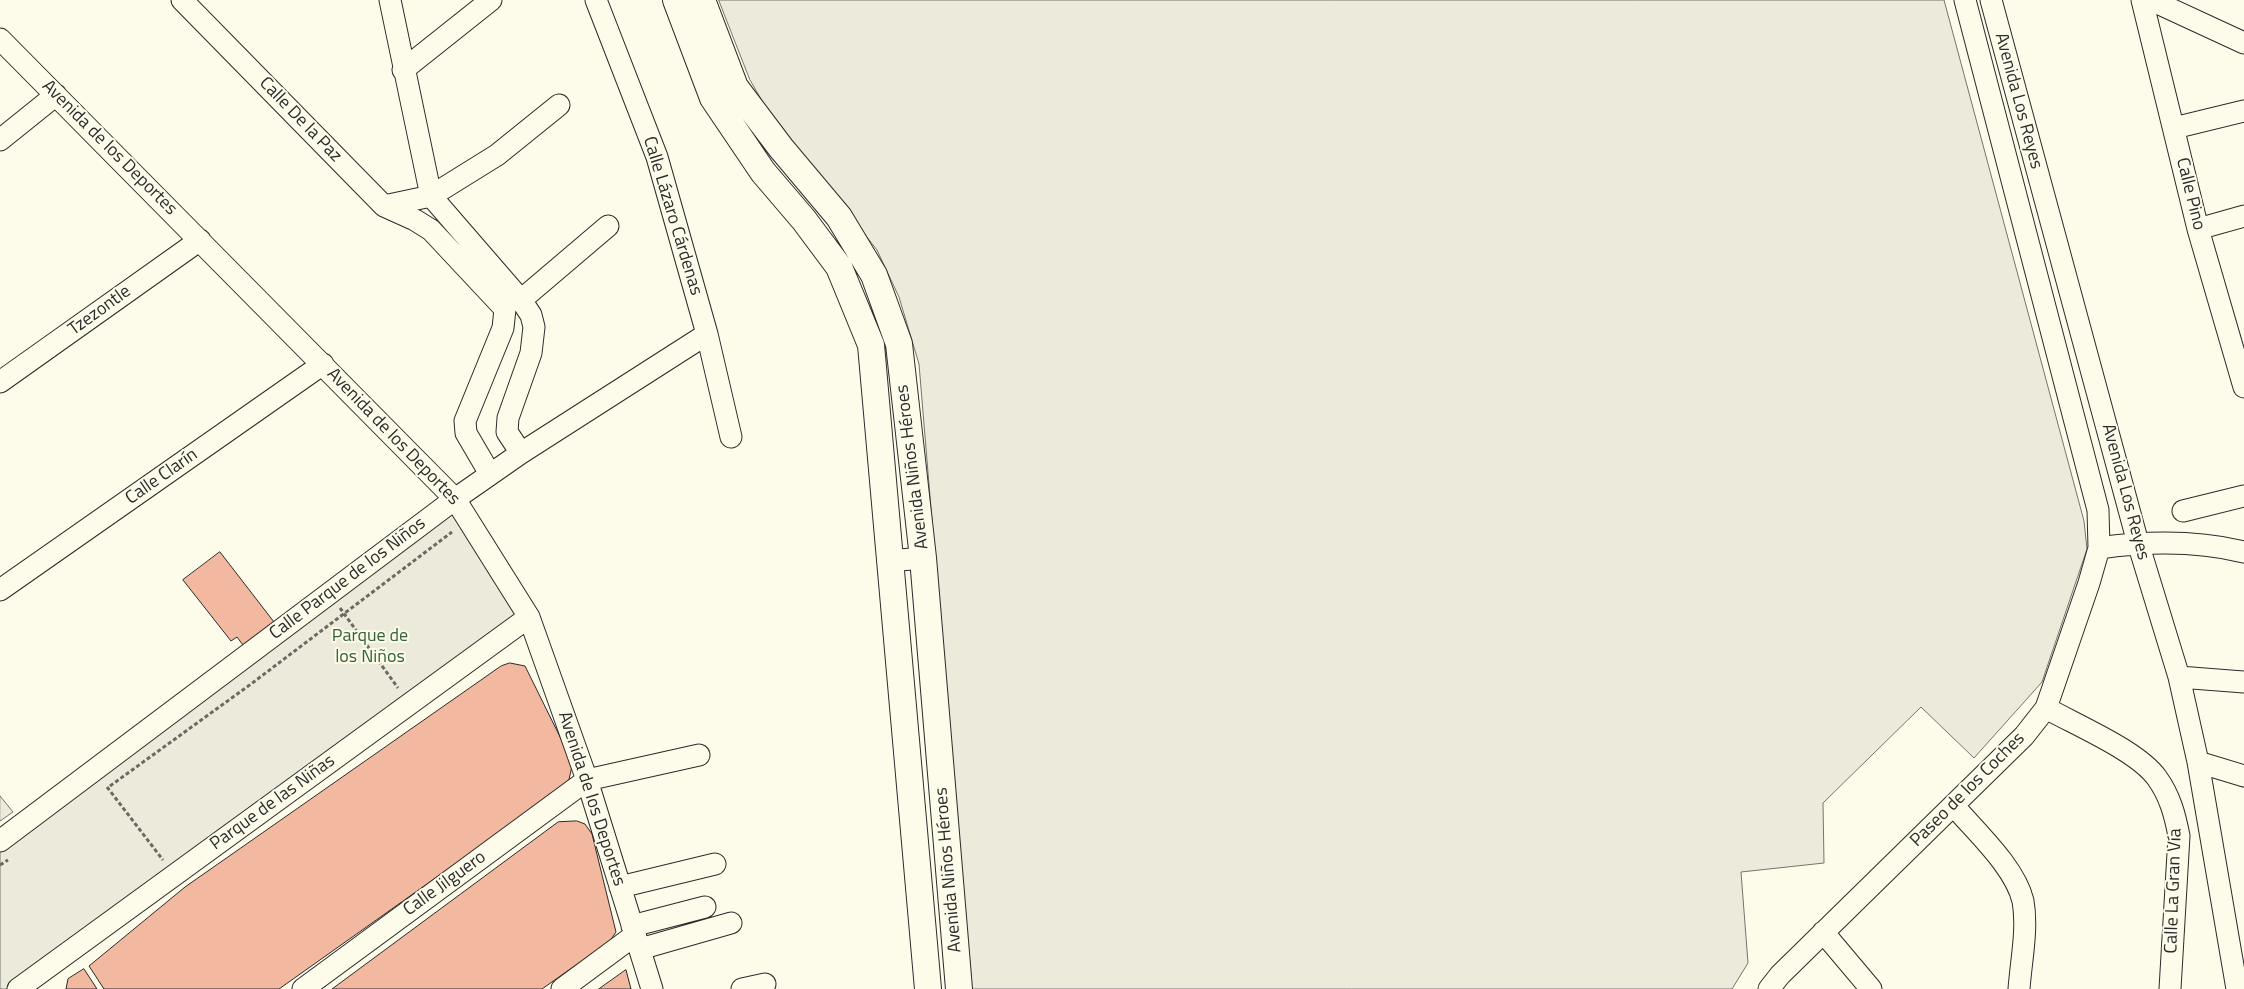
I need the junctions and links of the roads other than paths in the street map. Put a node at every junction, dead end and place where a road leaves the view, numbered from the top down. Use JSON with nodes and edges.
{"nodes":[{"id":1,"x":390,"y":0,"type":"edge"},
{"id":2,"x":490,"y":0,"type":"edge"},
{"id":3,"x":596,"y":0,"type":"edge"},
{"id":4,"x":676,"y":0,"type":"edge"},
{"id":5,"x":702,"y":0,"type":"edge"},
{"id":6,"x":1965,"y":0,"type":"edge"},
{"id":7,"x":1991,"y":0,"type":"edge"},
{"id":8,"x":2142,"y":0,"type":"edge"},
{"id":9,"x":2151,"y":0,"type":"edge"},
{"id":10,"x":191,"y":4,"type":"edge"},
{"id":11,"x":0,"y":39,"type":"edge"},
{"id":12,"x":2244,"y":43,"type":"edge"},
{"id":13,"x":403,"y":70,"type":"junction"},
{"id":14,"x":56,"y":95,"type":"junction"},
{"id":15,"x":559,"y":105,"type":"dead end"},
{"id":16,"x":2244,"y":111,"type":"edge"},
{"id":17,"x":2174,"y":128,"type":"junction"},
{"id":18,"x":0,"y":140,"type":"edge"},
{"id":19,"x":430,"y":196,"type":"junction"},
{"id":20,"x":384,"y":206,"type":"junction"},
{"id":21,"x":2244,"y":216,"type":"edge"},
{"id":22,"x":608,"y":226,"type":"dead end"},
{"id":23,"x":2198,"y":229,"type":"junction"},
{"id":24,"x":200,"y":240,"type":"junction"},
{"id":25,"x":521,"y":300,"type":"junction"},
{"id":26,"x":2236,"y":329,"type":"edge"},
{"id":27,"x":707,"y":334,"type":"junction"},
{"id":28,"x":324,"y":364,"type":"junction"},
{"id":29,"x":0,"y":382,"type":"edge"},
{"id":30,"x":2244,"y":387,"type":"edge"},
{"id":31,"x":731,"y":438,"type":"dead end"},
{"id":32,"x":521,"y":453,"type":"junction"},
{"id":33,"x":490,"y":474,"type":"junction"},
{"id":34,"x":2244,"y":496,"type":"edge"},
{"id":35,"x":455,"y":498,"type":"junction"},
{"id":36,"x":2183,"y":512,"type":"dead end"},
{"id":37,"x":2138,"y":542,"type":"junction"},
{"id":38,"x":2099,"y":548,"type":"junction"},
{"id":39,"x":2244,"y":552,"type":"edge"},
{"id":40,"x":923,"y":558,"type":"junction"},
{"id":41,"x":889,"y":561,"type":"junction"},
{"id":42,"x":0,"y":590,"type":"edge"},
{"id":43,"x":530,"y":616,"type":"junction"},
{"id":44,"x":2179,"y":677,"type":"junction"},
{"id":45,"x":2244,"y":682,"type":"edge"},
{"id":46,"x":2046,"y":708,"type":"junction"},
{"id":47,"x":699,"y":755,"type":"dead end"},
{"id":48,"x":2198,"y":762,"type":"junction"},
{"id":49,"x":2244,"y":776,"type":"edge"},
{"id":50,"x":587,"y":780,"type":"junction"},
{"id":51,"x":1954,"y":806,"type":"junction"},
{"id":52,"x":7,"y":848,"type":"edge"},
{"id":53,"x":715,"y":864,"type":"dead end"},
{"id":54,"x":620,"y":886,"type":"junction"},
{"id":55,"x":705,"y":907,"type":"dead end"},
{"id":56,"x":731,"y":923,"type":"dead end"},
{"id":57,"x":1823,"y":932,"type":"junction"},
{"id":58,"x":636,"y":937,"type":"junction"},
{"id":59,"x":764,"y":984,"type":"dead end"},
{"id":60,"x":18,"y":989,"type":"edge"},
{"id":61,"x":303,"y":989,"type":"edge"},
{"id":62,"x":562,"y":989,"type":"edge"},
{"id":63,"x":652,"y":989,"type":"edge"},
{"id":64,"x":742,"y":989,"type":"edge"},
{"id":65,"x":928,"y":989,"type":"edge"},
{"id":66,"x":960,"y":989,"type":"edge"},
{"id":67,"x":1770,"y":989,"type":"edge"},
{"id":68,"x":1871,"y":989,"type":"edge"},
{"id":69,"x":2019,"y":989,"type":"edge"},
{"id":70,"x":2170,"y":989,"type":"edge"},
{"id":71,"x":2237,"y":989,"type":"edge"}],
"edges":[{"from":1,"to":13,"type":"street"},
{"from":2,"to":13,"type":"street"},
{"from":3,"to":27,"type":"street","name":"Calle Lázaro Cárdenas"},
{"from":4,"to":41,"type":"main road","name":"Avenida Niños Héroes"},
{"from":5,"to":40,"type":"main road","name":"Avenida Niños Héroes"},
{"from":6,"to":38,"type":"street","name":"Avenida Los Reyes"},
{"from":7,"to":37,"type":"street","name":"Avenida Los Reyes"},
{"from":8,"to":17,"type":"street","name":"Calle Pino"},
{"from":9,"to":12,"type":"street"},
{"from":10,"to":20,"type":"street","name":"Calle De la Paz"},
{"from":11,"to":14,"type":"street","name":"Avenida de los Deportes"},
{"from":13,"to":19,"type":"street"},
{"from":14,"to":18,"type":"street"},
{"from":14,"to":24,"type":"street","name":"Avenida de los Deportes"},
{"from":15,"to":19,"type":"street"},
{"from":16,"to":17,"type":"street"},
{"from":17,"to":23,"type":"street","name":"Calle Pino"},
{"from":19,"to":20,"type":"street"},
{"from":19,"to":25,"type":"street"},
{"from":20,"to":33,"type":"street"},
{"from":21,"to":23,"type":"street"},
{"from":22,"to":25,"type":"street"},
{"from":23,"to":26,"type":"street","name":"Calle Pino"},
{"from":24,"to":28,"type":"street","name":"Avenida de los Deportes"},
{"from":24,"to":29,"type":"street","name":"Tzezontle"},
{"from":25,"to":32,"type":"street"},
{"from":26,"to":30,"type":"street","name":"Calle Pino"},
{"from":27,"to":31,"type":"street","name":"Calle Lázaro Cárdenas"},
{"from":27,"to":32,"type":"street","name":"Calle Parque de los Niños"},
{"from":28,"to":35,"type":"street","name":"Avenida de los Deportes"},
{"from":28,"to":42,"type":"street","name":"Calle Clarín"},
{"from":32,"to":33,"type":"street","name":"Calle Parque de los Niños"},
{"from":33,"to":35,"type":"street","name":"Calle Parque de los Niños"},
{"from":34,"to":36,"type":"street"},
{"from":35,"to":43,"type":"street","name":"Avenida de los Deportes"},
{"from":35,"to":52,"type":"street","name":"Calle Parque de los Niños"},
{"from":37,"to":38,"type":"street"},
{"from":37,"to":39,"type":"street"},
{"from":37,"to":44,"type":"street","name":"Avenida Los Reyes"},
{"from":38,"to":46,"type":"street","name":"Paseo de los Coches"},
{"from":40,"to":41,"type":"street"},
{"from":40,"to":66,"type":"main road","name":"Avenida Niños Héroes"},
{"from":41,"to":65,"type":"main road","name":"Avenida Niños Héroes"},
{"from":43,"to":50,"type":"street","name":"Avenida de los Deportes"},
{"from":43,"to":60,"type":"street","name":"Parque de las Niñas"},
{"from":44,"to":45,"type":"street"},
{"from":44,"to":48,"type":"street","name":"Avenida Los Reyes"},
{"from":46,"to":51,"type":"street","name":"Paseo de los Coches"},
{"from":46,"to":70,"type":"street","name":"Calle La Gran Vía"},
{"from":47,"to":50,"type":"street"},
{"from":48,"to":49,"type":"street"},
{"from":48,"to":71,"type":"street","name":"Avenida Los Reyes"},
{"from":50,"to":54,"type":"street","name":"Avenida de los Deportes"},
{"from":50,"to":61,"type":"street","name":"Calle Jilguero"},
{"from":51,"to":57,"type":"street","name":"Paseo de los Coches"},
{"from":51,"to":69,"type":"street"},
{"from":53,"to":54,"type":"street"},
{"from":54,"to":58,"type":"street","name":"Avenida de los Deportes"},
{"from":55,"to":58,"type":"street"},
{"from":56,"to":58,"type":"street"},
{"from":57,"to":67,"type":"street","name":"Paseo de los Coches"},
{"from":57,"to":68,"type":"street"},
{"from":58,"to":62,"type":"street"},
{"from":58,"to":63,"type":"street","name":"Avenida de los Deportes"},
{"from":59,"to":64,"type":"street"}]}
